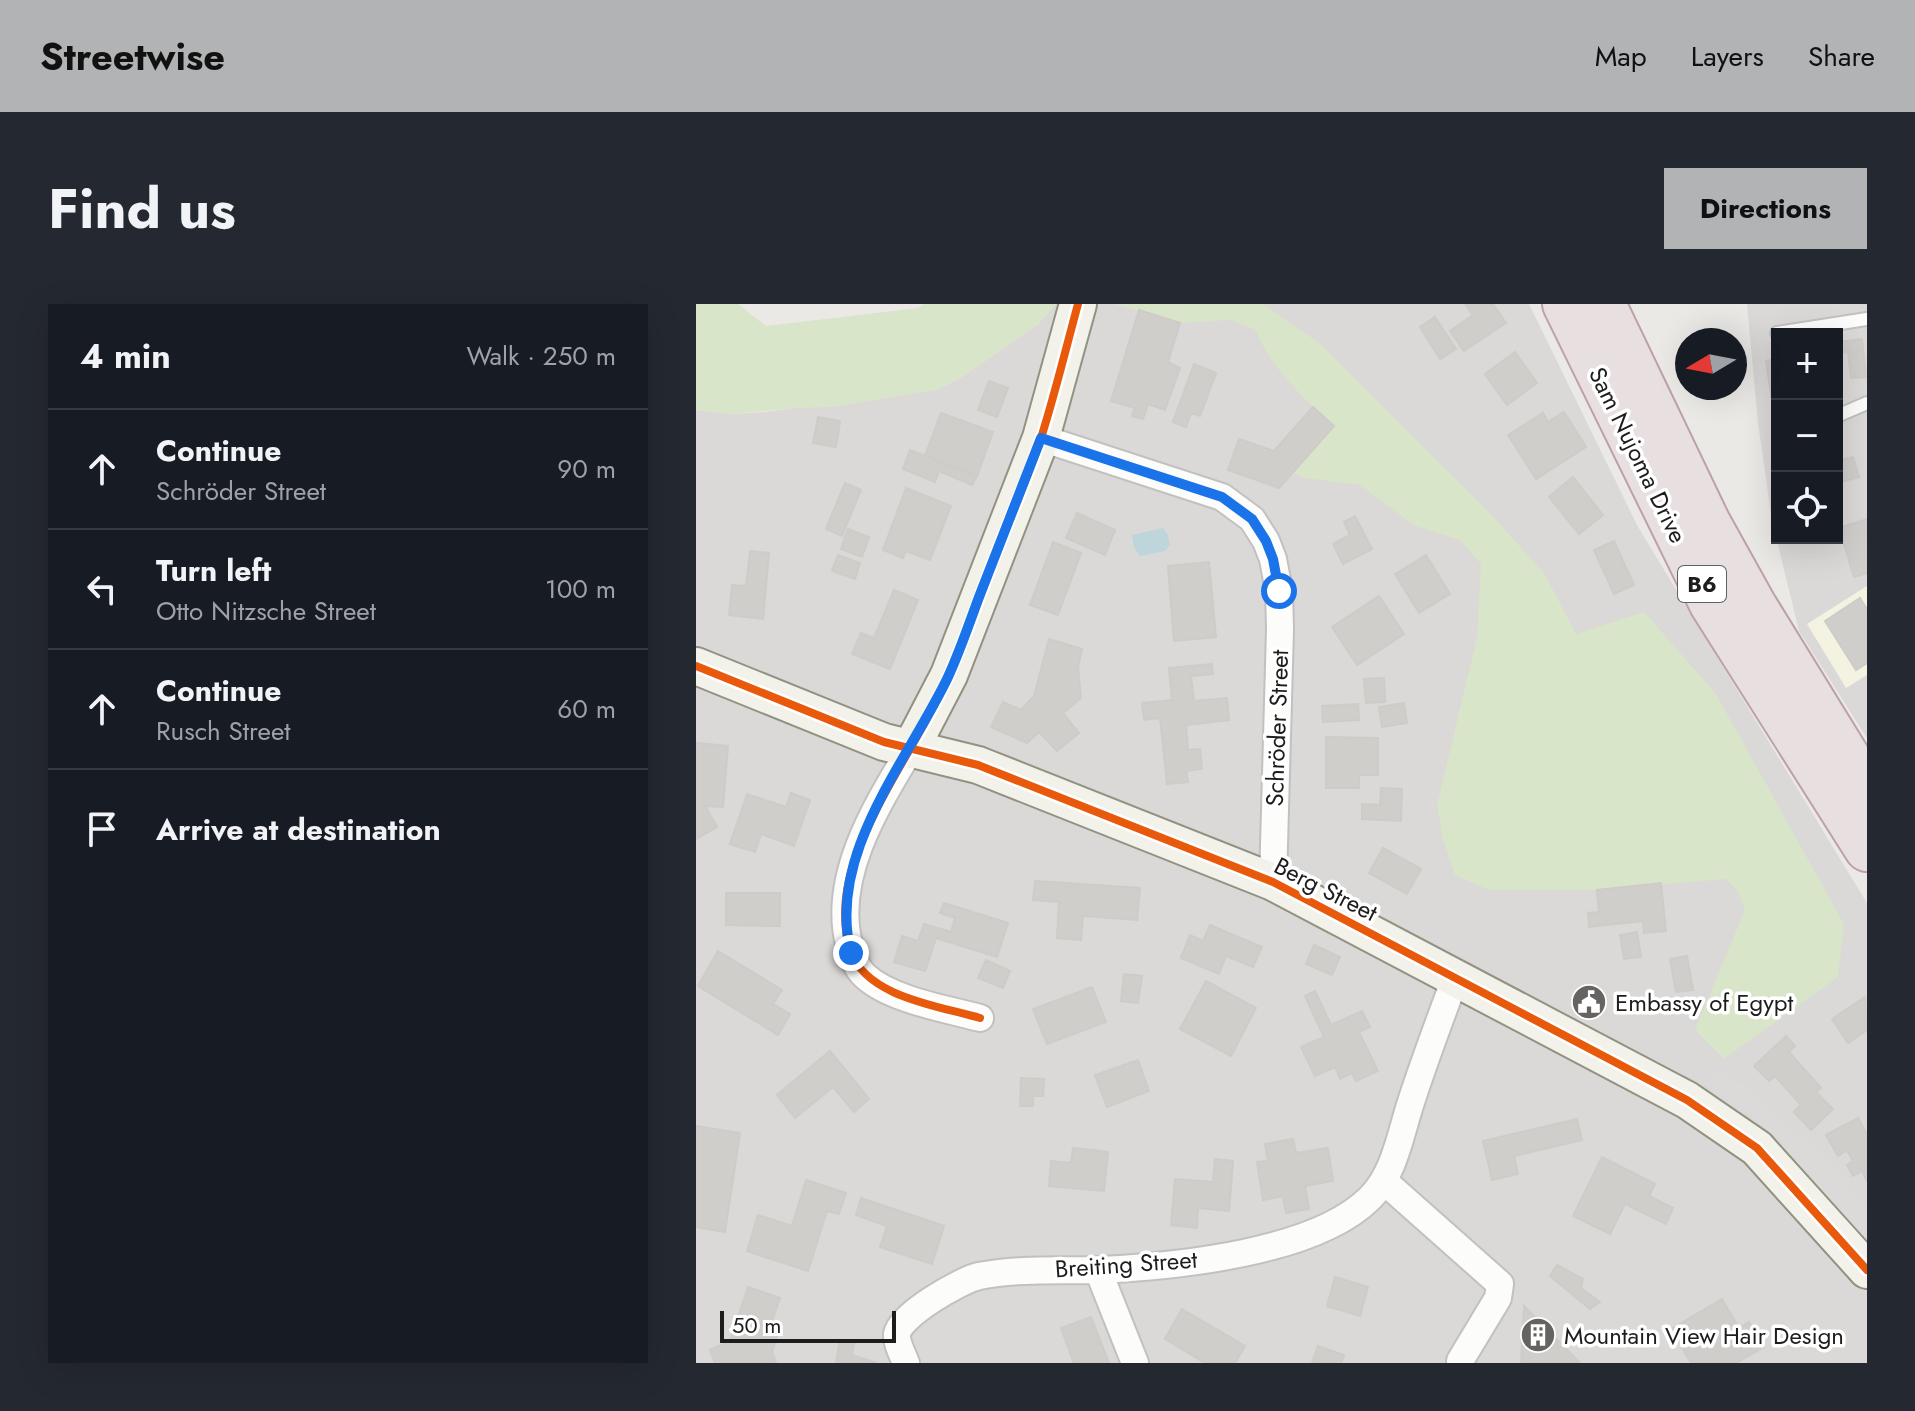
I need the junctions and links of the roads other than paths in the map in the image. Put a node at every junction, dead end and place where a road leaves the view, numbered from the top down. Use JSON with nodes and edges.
{"nodes":[{"id":1,"x":1078,"y":304,"type":"edge"},
{"id":2,"x":1565,"y":304,"type":"edge"},
{"id":3,"x":1603,"y":304,"type":"edge"},
{"id":4,"x":1867,"y":319,"type":"edge"},
{"id":5,"x":1809,"y":328,"type":"edge"},
{"id":6,"x":1867,"y":403,"type":"edge"},
{"id":7,"x":1843,"y":413,"type":"edge"},
{"id":8,"x":1041,"y":438,"type":"junction"},
{"id":9,"x":696,"y":666,"type":"edge"},
{"id":10,"x":910,"y":750,"type":"junction"},
{"id":11,"x":1867,"y":789,"type":"edge"},
{"id":12,"x":1867,"y":849,"type":"edge"},
{"id":13,"x":1273,"y":882,"type":"junction"},
{"id":14,"x":1455,"y":979,"type":"junction"},
{"id":15,"x":980,"y":1018,"type":"dead end"},
{"id":16,"x":1385,"y":1182,"type":"junction"},
{"id":17,"x":1098,"y":1270,"type":"junction"},
{"id":18,"x":1867,"y":1270,"type":"edge"},
{"id":19,"x":1460,"y":1361,"type":"dead end"},
{"id":20,"x":906,"y":1363,"type":"edge"},
{"id":21,"x":1135,"y":1363,"type":"edge"}],
"edges":[{"from":1,"to":8,"type":"street"},
{"from":2,"to":12,"type":"highway","name":"Sam Nujoma Drive","number":"B6"},
{"from":3,"to":11,"type":"highway","name":"Sam Nujoma Drive","number":"B6"},
{"from":4,"to":5,"type":"lane"},
{"from":6,"to":7,"type":"lane"},
{"from":8,"to":10,"type":"street"},
{"from":8,"to":13,"type":"street","name":"Schröder Street"},
{"from":9,"to":10,"type":"street","name":"Berg Street"},
{"from":10,"to":13,"type":"street","name":"Berg Street"},
{"from":10,"to":15,"type":"street"},
{"from":13,"to":14,"type":"street","name":"Berg Street"},
{"from":14,"to":16,"type":"street","name":"Breiting Street"},
{"from":14,"to":18,"type":"street","name":"Berg Street"},
{"from":16,"to":17,"type":"street","name":"Breiting Street"},
{"from":16,"to":19,"type":"street"},
{"from":17,"to":20,"type":"street","name":"Breiting Street"},
{"from":17,"to":21,"type":"street"}]}
